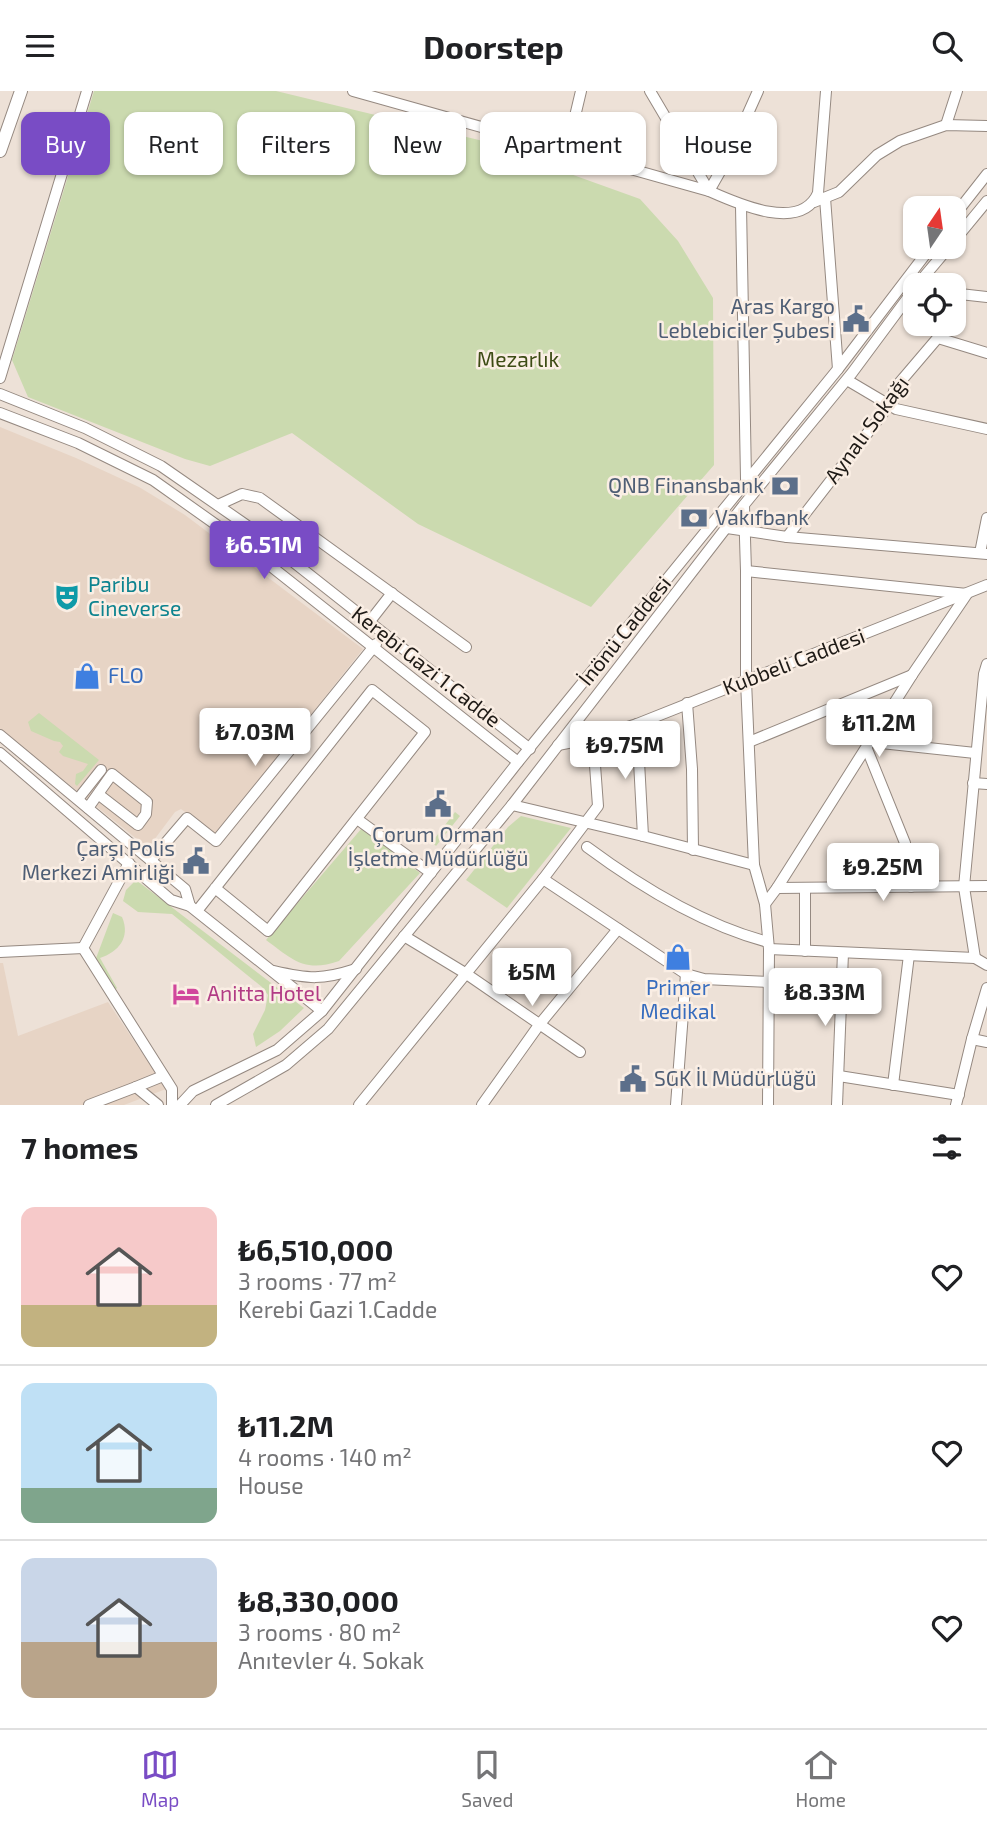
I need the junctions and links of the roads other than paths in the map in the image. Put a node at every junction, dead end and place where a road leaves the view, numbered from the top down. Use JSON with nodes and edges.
{"nodes":[{"id":1,"x":21,"y":91,"type":"edge"},
{"id":2,"x":87,"y":91,"type":"edge"},
{"id":3,"x":353,"y":91,"type":"edge"},
{"id":4,"x":581,"y":91,"type":"edge"},
{"id":5,"x":650,"y":91,"type":"edge"},
{"id":6,"x":758,"y":91,"type":"edge"},
{"id":7,"x":826,"y":91,"type":"edge"},
{"id":8,"x":957,"y":91,"type":"edge"},
{"id":9,"x":576,"y":112,"type":"edge"},
{"id":10,"x":946,"y":125,"type":"junction"},
{"id":11,"x":480,"y":126,"type":"edge"},
{"id":12,"x":987,"y":126,"type":"edge"},
{"id":13,"x":0,"y":151,"type":"edge"},
{"id":14,"x":646,"y":173,"type":"edge"},
{"id":15,"x":987,"y":174,"type":"edge"},
{"id":16,"x":709,"y":191,"type":"junction"},
{"id":17,"x":820,"y":200,"type":"junction"},
{"id":18,"x":966,"y":201,"type":"edge"},
{"id":19,"x":986,"y":202,"type":"edge"},
{"id":20,"x":741,"y":206,"type":"junction"},
{"id":21,"x":966,"y":226,"type":"edge"},
{"id":22,"x":921,"y":259,"type":"edge"},
{"id":23,"x":939,"y":259,"type":"edge"},
{"id":24,"x":928,"y":273,"type":"edge"},
{"id":25,"x":966,"y":295,"type":"edge"},
{"id":26,"x":987,"y":297,"type":"edge"},
{"id":27,"x":903,"y":305,"type":"edge"},
{"id":28,"x":938,"y":338,"type":"joint"},
{"id":29,"x":987,"y":353,"type":"edge"},
{"id":30,"x":838,"y":369,"type":"junction"},
{"id":31,"x":0,"y":378,"type":"edge"},
{"id":32,"x":847,"y":380,"type":"junction"},
{"id":33,"x":0,"y":394,"type":"edge"},
{"id":34,"x":890,"y":404,"type":"junction"},
{"id":35,"x":0,"y":413,"type":"edge"},
{"id":36,"x":987,"y":429,"type":"edge"},
{"id":37,"x":746,"y":479,"type":"junction"},
{"id":38,"x":218,"y":505,"type":"junction"},
{"id":39,"x":744,"y":506,"type":"junction"},
{"id":40,"x":987,"y":518,"type":"edge"},
{"id":41,"x":727,"y":528,"type":"junction"},
{"id":42,"x":745,"y":533,"type":"junction"},
{"id":43,"x":787,"y":537,"type":"junction"},
{"id":44,"x":984,"y":554,"type":"edge"},
{"id":45,"x":746,"y":571,"type":"junction"},
{"id":46,"x":987,"y":585,"type":"edge"},
{"id":47,"x":392,"y":593,"type":"junction"},
{"id":48,"x":967,"y":594,"type":"junction"},
{"id":49,"x":369,"y":622,"type":"junction"},
{"id":50,"x":384,"y":634,"type":"junction"},
{"id":51,"x":359,"y":636,"type":"junction"},
{"id":52,"x":373,"y":647,"type":"junction"},
{"id":53,"x":466,"y":647,"type":"dead end"},
{"id":54,"x":986,"y":671,"type":"edge"},
{"id":55,"x":912,"y":675,"type":"junction"},
{"id":56,"x":746,"y":681,"type":"junction"},
{"id":57,"x":687,"y":703,"type":"junction"},
{"id":58,"x":983,"y":712,"type":"edge"},
{"id":59,"x":637,"y":724,"type":"junction"},
{"id":60,"x":0,"y":735,"type":"edge"},
{"id":61,"x":593,"y":738,"type":"junction"},
{"id":62,"x":749,"y":742,"type":"junction"},
{"id":63,"x":558,"y":745,"type":"junction"},
{"id":64,"x":869,"y":745,"type":"junction"},
{"id":65,"x":530,"y":748,"type":"junction"},
{"id":66,"x":0,"y":753,"type":"edge"},
{"id":67,"x":975,"y":753,"type":"junction"},
{"id":68,"x":518,"y":762,"type":"junction"},
{"id":69,"x":101,"y":770,"type":"dead end"},
{"id":70,"x":973,"y":783,"type":"junction"},
{"id":71,"x":987,"y":784,"type":"edge"},
{"id":72,"x":98,"y":794,"type":"junction"},
{"id":73,"x":78,"y":799,"type":"junction"},
{"id":74,"x":512,"y":805,"type":"junction"},
{"id":75,"x":88,"y":807,"type":"junction"},
{"id":76,"x":357,"y":819,"type":"junction"},
{"id":77,"x":586,"y":823,"type":"junction"},
{"id":78,"x":643,"y":836,"type":"junction"},
{"id":79,"x":587,"y":847,"type":"dead end"},
{"id":80,"x":693,"y":850,"type":"junction"},
{"id":81,"x":151,"y":860,"type":"junction"},
{"id":82,"x":130,"y":863,"type":"junction"},
{"id":83,"x":754,"y":865,"type":"junction"},
{"id":84,"x":431,"y":873,"type":"junction"},
{"id":85,"x":544,"y":879,"type":"junction"},
{"id":86,"x":987,"y":885,"type":"edge"},
{"id":87,"x":911,"y":887,"type":"junction"},
{"id":88,"x":964,"y":887,"type":"junction"},
{"id":89,"x":215,"y":888,"type":"junction"},
{"id":90,"x":777,"y":888,"type":"junction"},
{"id":91,"x":805,"y":888,"type":"junction"},
{"id":92,"x":765,"y":904,"type":"junction"},
{"id":93,"x":193,"y":908,"type":"junction"},
{"id":94,"x":618,"y":929,"type":"junction"},
{"id":95,"x":404,"y":936,"type":"junction"},
{"id":96,"x":769,"y":946,"type":"junction"},
{"id":97,"x":83,"y":948,"type":"junction"},
{"id":98,"x":0,"y":951,"type":"edge"},
{"id":99,"x":804,"y":951,"type":"junction"},
{"id":100,"x":843,"y":953,"type":"junction"},
{"id":101,"x":909,"y":955,"type":"junction"},
{"id":102,"x":975,"y":958,"type":"junction"},
{"id":103,"x":987,"y":965,"type":"edge"},
{"id":104,"x":356,"y":969,"type":"junction"},
{"id":105,"x":270,"y":970,"type":"junction"},
{"id":106,"x":465,"y":974,"type":"junction"},
{"id":107,"x":686,"y":974,"type":"junction"},
{"id":108,"x":768,"y":982,"type":"junction"},
{"id":109,"x":987,"y":988,"type":"edge"},
{"id":110,"x":322,"y":1011,"type":"junction"},
{"id":111,"x":539,"y":1025,"type":"junction"},
{"id":112,"x":972,"y":1039,"type":"junction"},
{"id":113,"x":987,"y":1042,"type":"edge"},
{"id":114,"x":579,"y":1052,"type":"dead end"},
{"id":115,"x":163,"y":1076,"type":"junction"},
{"id":116,"x":839,"y":1076,"type":"junction"},
{"id":117,"x":893,"y":1085,"type":"junction"},
{"id":118,"x":136,"y":1087,"type":"junction"},
{"id":119,"x":957,"y":1100,"type":"edge"},
{"id":120,"x":89,"y":1105,"type":"edge"},
{"id":121,"x":158,"y":1105,"type":"edge"},
{"id":122,"x":172,"y":1105,"type":"edge"},
{"id":123,"x":180,"y":1105,"type":"edge"},
{"id":124,"x":216,"y":1105,"type":"edge"},
{"id":125,"x":359,"y":1105,"type":"edge"},
{"id":126,"x":482,"y":1105,"type":"edge"},
{"id":127,"x":676,"y":1105,"type":"edge"},
{"id":128,"x":768,"y":1105,"type":"edge"},
{"id":129,"x":837,"y":1105,"type":"edge"}],
"edges":[{"from":1,"to":13,"type":"main road"},
{"from":2,"to":31,"type":"street"},
{"from":3,"to":11,"type":"street"},
{"from":4,"to":9,"type":"street"},
{"from":5,"to":16,"type":"street"},
{"from":6,"to":16,"type":"street"},
{"from":7,"to":17,"type":"street"},
{"from":8,"to":10,"type":"street"},
{"from":10,"to":12,"type":"street"},
{"from":10,"to":17,"type":"street"},
{"from":14,"to":16,"type":"street"},
{"from":15,"to":18,"type":"street"},
{"from":16,"to":20,"type":"street"},
{"from":17,"to":20,"type":"street"},
{"from":17,"to":30,"type":"street"},
{"from":19,"to":21,"type":"street"},
{"from":20,"to":37,"type":"street"},
{"from":22,"to":30,"type":"street","name":"İnönü Caddesi"},
{"from":23,"to":24,"type":"street","name":"İnönü Caddesi"},
{"from":25,"to":26,"type":"street"},
{"from":27,"to":32,"type":"street","name":"İnönü Caddesi"},
{"from":28,"to":29,"type":"street"},
{"from":28,"to":34,"type":"street","name":"Aynalı Sokağı"},
{"from":30,"to":37,"type":"street","name":"İnönü Caddesi"},
{"from":32,"to":34,"type":"street"},
{"from":32,"to":39,"type":"street","name":"İnönü Caddesi"},
{"from":33,"to":38,"type":"street","name":"Kerebi Gazi 1.Cadde"},
{"from":34,"to":36,"type":"street"},
{"from":34,"to":43,"type":"street","name":"Aynalı Sokağı"},
{"from":35,"to":51,"type":"street","name":"Kerebi Gazi 1.Cadde"},
{"from":37,"to":39,"type":"street"},
{"from":37,"to":65,"type":"street","name":"İnönü Caddesi"},
{"from":38,"to":47,"type":"street"},
{"from":38,"to":49,"type":"street","name":"Kerebi Gazi 1.Cadde"},
{"from":39,"to":41,"type":"street","name":"İnönü Caddesi"},
{"from":39,"to":42,"type":"street"},
{"from":40,"to":44,"type":"street"},
{"from":41,"to":42,"type":"street"},
{"from":41,"to":63,"type":"street","name":"İnönü Caddesi"},
{"from":42,"to":43,"type":"street"},
{"from":42,"to":45,"type":"street"},
{"from":43,"to":44,"type":"street"},
{"from":45,"to":48,"type":"street"},
{"from":45,"to":56,"type":"street"},
{"from":46,"to":48,"type":"street","name":"Kubbeli Caddesi"},
{"from":47,"to":49,"type":"street"},
{"from":47,"to":53,"type":"street"},
{"from":48,"to":55,"type":"street"},
{"from":48,"to":56,"type":"street","name":"Kubbeli Caddesi"},
{"from":49,"to":50,"type":"street","name":"Kerebi Gazi 1.Cadde"},
{"from":49,"to":51,"type":"street"},
{"from":50,"to":52,"type":"street"},
{"from":50,"to":65,"type":"street","name":"Kerebi Gazi 1.Cadde"},
{"from":51,"to":52,"type":"street","name":"Kerebi Gazi 1.Cadde"},
{"from":52,"to":68,"type":"street","name":"Kerebi Gazi 1.Cadde"},
{"from":52,"to":81,"type":"street"},
{"from":54,"to":58,"type":"street"},
{"from":55,"to":62,"type":"street"},
{"from":55,"to":64,"type":"street"},
{"from":56,"to":57,"type":"street","name":"Kubbeli Caddesi"},
{"from":56,"to":62,"type":"street"},
{"from":57,"to":59,"type":"street","name":"Kubbeli Caddesi"},
{"from":57,"to":80,"type":"street"},
{"from":58,"to":67,"type":"street"},
{"from":59,"to":61,"type":"street","name":"Kubbeli Caddesi"},
{"from":59,"to":78,"type":"street"},
{"from":60,"to":73,"type":"street"},
{"from":61,"to":63,"type":"street","name":"Kubbeli Caddesi"},
{"from":61,"to":77,"type":"street"},
{"from":62,"to":83,"type":"street"},
{"from":63,"to":74,"type":"street","name":"İnönü Caddesi"},
{"from":64,"to":67,"type":"street"},
{"from":64,"to":87,"type":"street"},
{"from":64,"to":90,"type":"street"},
{"from":65,"to":68,"type":"street","name":"İnönü Caddesi"},
{"from":66,"to":82,"type":"street"},
{"from":67,"to":70,"type":"street"},
{"from":68,"to":84,"type":"street","name":"İnönü Caddesi"},
{"from":69,"to":73,"type":"street"},
{"from":70,"to":71,"type":"street"},
{"from":70,"to":88,"type":"street"},
{"from":72,"to":72,"type":"street"},
{"from":72,"to":75,"type":"street"},
{"from":73,"to":75,"type":"street"},
{"from":74,"to":77,"type":"street"},
{"from":74,"to":95,"type":"street","name":"İnönü Caddesi"},
{"from":75,"to":81,"type":"street"},
{"from":76,"to":84,"type":"street"},
{"from":76,"to":89,"type":"street"},
{"from":76,"to":89,"type":"street"},
{"from":77,"to":78,"type":"street"},
{"from":77,"to":85,"type":"street"},
{"from":78,"to":80,"type":"street"},
{"from":79,"to":96,"type":"street"},
{"from":80,"to":83,"type":"street"},
{"from":81,"to":93,"type":"street"},
{"from":82,"to":93,"type":"street"},
{"from":82,"to":97,"type":"street"},
{"from":83,"to":92,"type":"street"},
{"from":84,"to":104,"type":"street","name":"İnönü Caddesi"},
{"from":85,"to":94,"type":"street"},
{"from":85,"to":106,"type":"street"},
{"from":86,"to":88,"type":"street"},
{"from":87,"to":88,"type":"street"},
{"from":87,"to":91,"type":"street"},
{"from":88,"to":102,"type":"street"},
{"from":89,"to":93,"type":"street"},
{"from":90,"to":91,"type":"street"},
{"from":90,"to":92,"type":"street"},
{"from":91,"to":99,"type":"street"},
{"from":92,"to":96,"type":"street"},
{"from":93,"to":105,"type":"street"},
{"from":94,"to":107,"type":"street"},
{"from":94,"to":111,"type":"street"},
{"from":95,"to":106,"type":"street"},
{"from":95,"to":124,"type":"street","name":"İnönü Caddesi"},
{"from":96,"to":99,"type":"street"},
{"from":96,"to":108,"type":"street"},
{"from":97,"to":98,"type":"street"},
{"from":97,"to":115,"type":"street"},
{"from":99,"to":100,"type":"street"},
{"from":100,"to":101,"type":"street"},
{"from":100,"to":116,"type":"street"},
{"from":101,"to":102,"type":"street"},
{"from":101,"to":117,"type":"street"},
{"from":102,"to":103,"type":"street"},
{"from":104,"to":105,"type":"street"},
{"from":104,"to":110,"type":"street","name":"İnönü Caddesi"},
{"from":105,"to":110,"type":"street"},
{"from":106,"to":111,"type":"street"},
{"from":106,"to":125,"type":"street"},
{"from":107,"to":108,"type":"street"},
{"from":107,"to":127,"type":"street"},
{"from":108,"to":128,"type":"street"},
{"from":109,"to":112,"type":"street"},
{"from":110,"to":123,"type":"street","name":"İnönü Caddesi"},
{"from":111,"to":114,"type":"street"},
{"from":111,"to":126,"type":"street"},
{"from":112,"to":113,"type":"street"},
{"from":112,"to":119,"type":"street"},
{"from":115,"to":118,"type":"street"},
{"from":115,"to":122,"type":"street"},
{"from":116,"to":117,"type":"street"},
{"from":116,"to":129,"type":"street"},
{"from":117,"to":119,"type":"street"},
{"from":118,"to":120,"type":"street"},
{"from":118,"to":121,"type":"street"}]}
